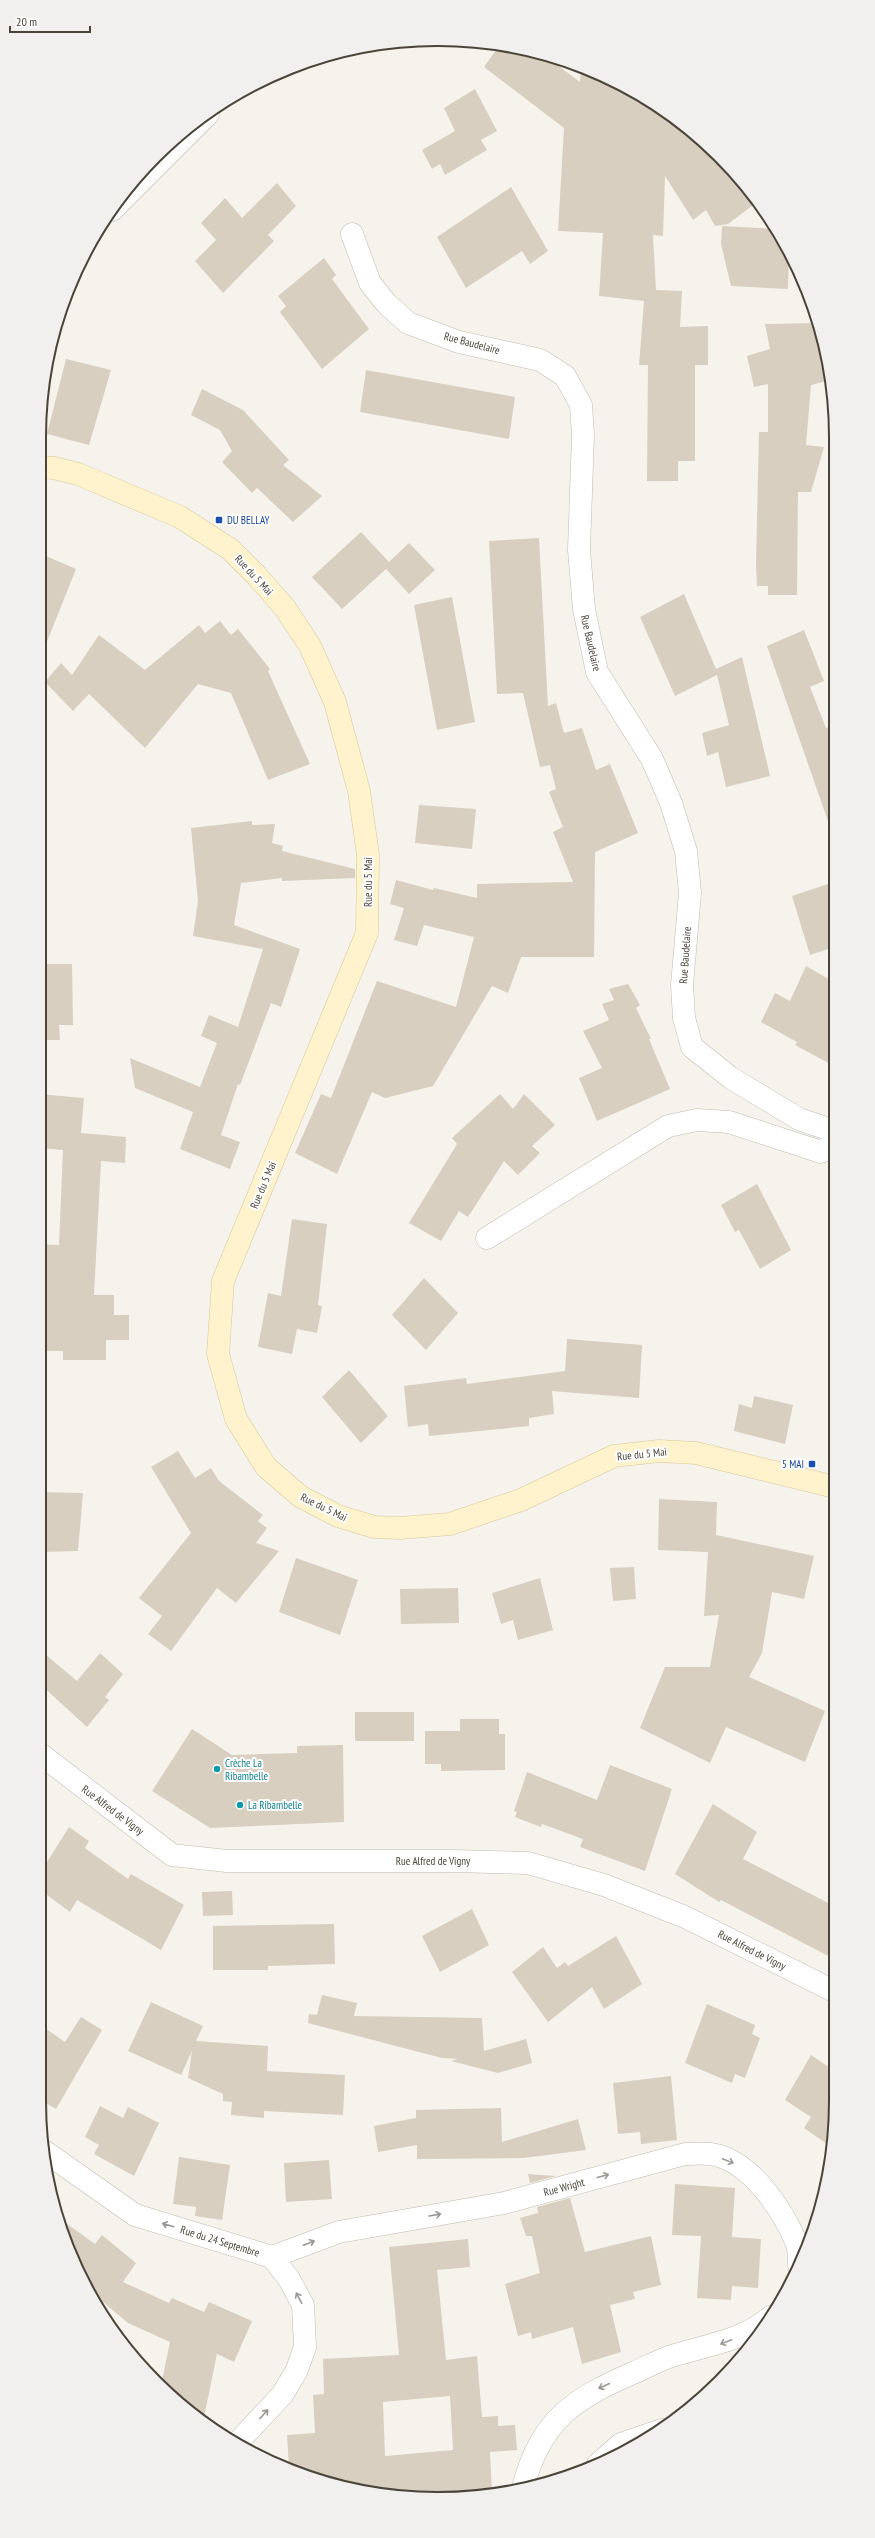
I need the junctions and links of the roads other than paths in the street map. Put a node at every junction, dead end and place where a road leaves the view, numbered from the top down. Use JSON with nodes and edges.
{"nodes":[{"id":1,"x":179,"y":143,"type":"edge"},
{"id":2,"x":161,"y":161,"type":"edge"},
{"id":3,"x":161,"y":161,"type":"edge"},
{"id":4,"x":143,"y":179,"type":"edge"},
{"id":5,"x":352,"y":234,"type":"dead end"},
{"id":6,"x":46,"y":467,"type":"edge"},
{"id":7,"x":829,"y":1129,"type":"edge"},
{"id":8,"x":829,"y":1146,"type":"edge"},
{"id":9,"x":487,"y":1238,"type":"dead end"},
{"id":10,"x":829,"y":1486,"type":"edge"},
{"id":11,"x":46,"y":1758,"type":"edge"},
{"id":12,"x":829,"y":1989,"type":"edge"},
{"id":13,"x":50,"y":2155,"type":"edge"},
{"id":14,"x":798,"y":2253,"type":"edge"},
{"id":15,"x":272,"y":2257,"type":"junction"},
{"id":16,"x":755,"y":2329,"type":"edge"},
{"id":17,"x":241,"y":2439,"type":"edge"},
{"id":18,"x":633,"y":2440,"type":"edge"},
{"id":19,"x":613,"y":2451,"type":"edge"},
{"id":20,"x":525,"y":2482,"type":"edge"}],
"edges":[{"from":1,"to":3,"type":"street"},
{"from":2,"to":4,"type":"street"},
{"from":5,"to":7,"type":"street","name":"Rue Baudelaire"},
{"from":6,"to":10,"type":"main road","name":"Rue du 5 Mai"},
{"from":8,"to":9,"type":"street"},
{"from":11,"to":12,"type":"street","name":"Rue Alfred de Vigny"},
{"from":15,"to":13,"type":"street","name":"Rue du 24 Septembre","one_way":true},
{"from":15,"to":14,"type":"street","name":"Rue Wright","one_way":true},
{"from":17,"to":15,"type":"street","name":"Rue du 24 Septembre","one_way":true},
{"from":16,"to":20,"type":"street","one_way":true},
{"from":18,"to":19,"type":"street"}]}
